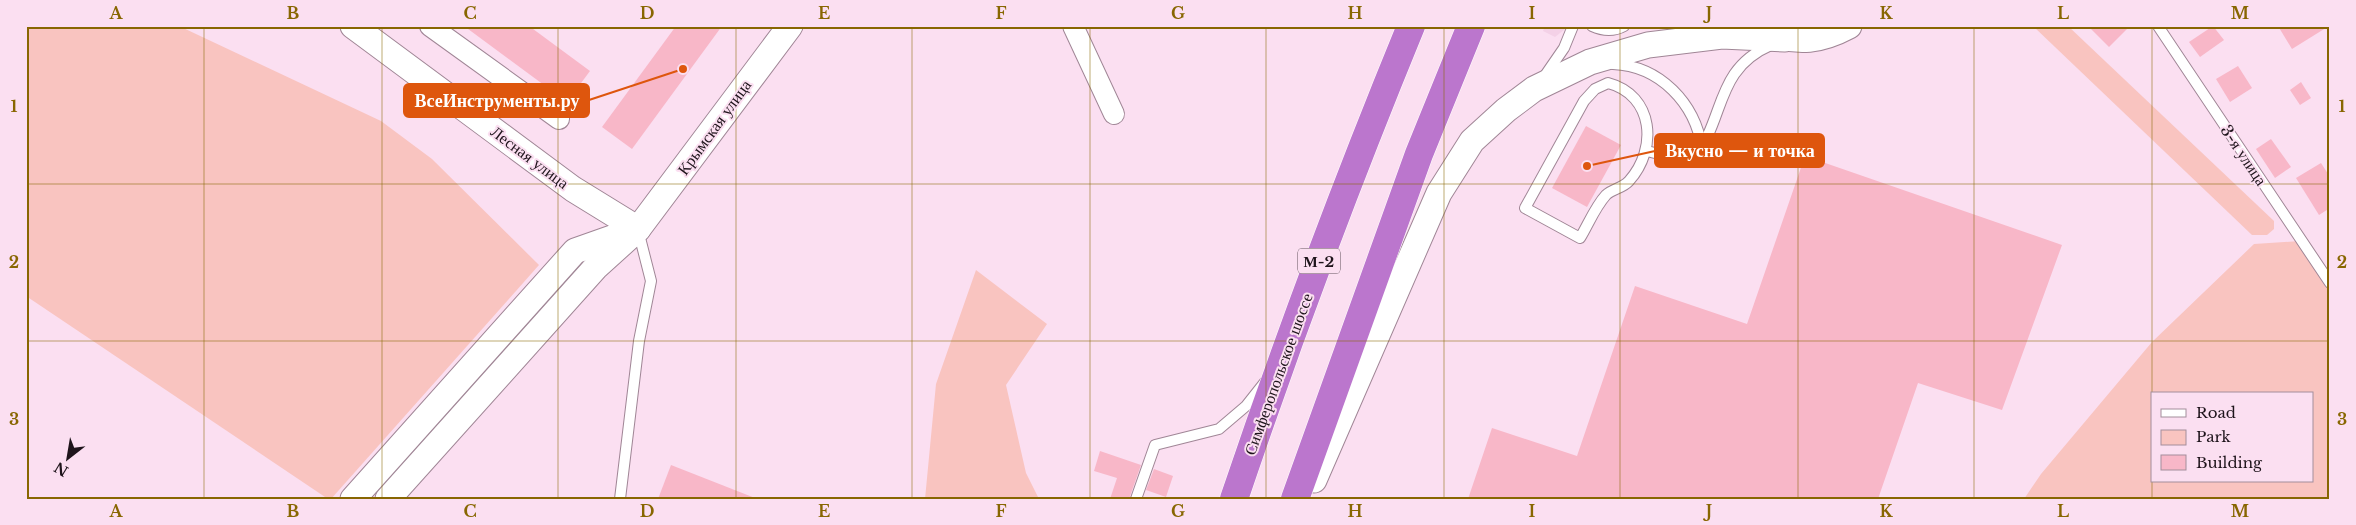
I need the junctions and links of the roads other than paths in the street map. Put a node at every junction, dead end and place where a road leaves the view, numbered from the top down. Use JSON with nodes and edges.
{"nodes":[{"id":1,"x":430,"y":26,"type":"edge"},
{"id":2,"x":790,"y":26,"type":"edge"},
{"id":3,"x":1073,"y":26,"type":"edge"},
{"id":4,"x":1411,"y":26,"type":"edge"},
{"id":5,"x":1471,"y":26,"type":"edge"},
{"id":6,"x":1573,"y":26,"type":"edge"},
{"id":7,"x":1592,"y":26,"type":"edge"},
{"id":8,"x":1624,"y":26,"type":"edge"},
{"id":9,"x":1758,"y":26,"type":"edge"},
{"id":10,"x":1849,"y":26,"type":"edge"},
{"id":11,"x":2158,"y":26,"type":"edge"},
{"id":12,"x":367,"y":30,"type":"edge"},
{"id":13,"x":1785,"y":39,"type":"junction"},
{"id":14,"x":1590,"y":62,"type":"junction"},
{"id":15,"x":1534,"y":89,"type":"junction"},
{"id":16,"x":1114,"y":114,"type":"dead end"},
{"id":17,"x":559,"y":119,"type":"dead end"},
{"id":18,"x":1702,"y":149,"type":"junction"},
{"id":19,"x":1647,"y":151,"type":"junction"},
{"id":20,"x":638,"y":229,"type":"junction"},
{"id":21,"x":2330,"y":283,"type":"edge"},
{"id":22,"x":1281,"y":361,"type":"junction"},
{"id":23,"x":353,"y":499,"type":"edge"},
{"id":24,"x":388,"y":499,"type":"edge"},
{"id":25,"x":620,"y":499,"type":"edge"},
{"id":26,"x":1136,"y":499,"type":"edge"},
{"id":27,"x":1234,"y":499,"type":"edge"},
{"id":28,"x":1295,"y":499,"type":"edge"},
{"id":29,"x":1306,"y":499,"type":"edge"}],
"edges":[{"from":1,"to":17,"type":"street"},
{"from":2,"to":20,"type":"street","name":"Крымская улица"},
{"from":3,"to":16,"type":"street"},
{"from":4,"to":22,"type":"highway","name":"Симферопольское шоссе","number":"М-2"},
{"from":5,"to":28,"type":"highway"},
{"from":6,"to":15,"type":"lane"},
{"from":7,"to":8,"type":"lane"},
{"from":9,"to":13,"type":"street"},
{"from":10,"to":13,"type":"street"},
{"from":11,"to":21,"type":"lane","name":"3-я улица"},
{"from":12,"to":20,"type":"street","name":"Лесная улица"},
{"from":13,"to":14,"type":"street"},
{"from":13,"to":18,"type":"lane"},
{"from":14,"to":15,"type":"street"},
{"from":14,"to":18,"type":"lane"},
{"from":15,"to":29,"type":"street"},
{"from":18,"to":19,"type":"lane"},
{"from":19,"to":19,"type":"lane"},
{"from":20,"to":23,"type":"street"},
{"from":20,"to":24,"type":"street","name":"Крымская улица"},
{"from":20,"to":25,"type":"lane"},
{"from":22,"to":26,"type":"lane"},
{"from":22,"to":27,"type":"highway","name":"Симферопольское шоссе","number":"М-2"}]}
